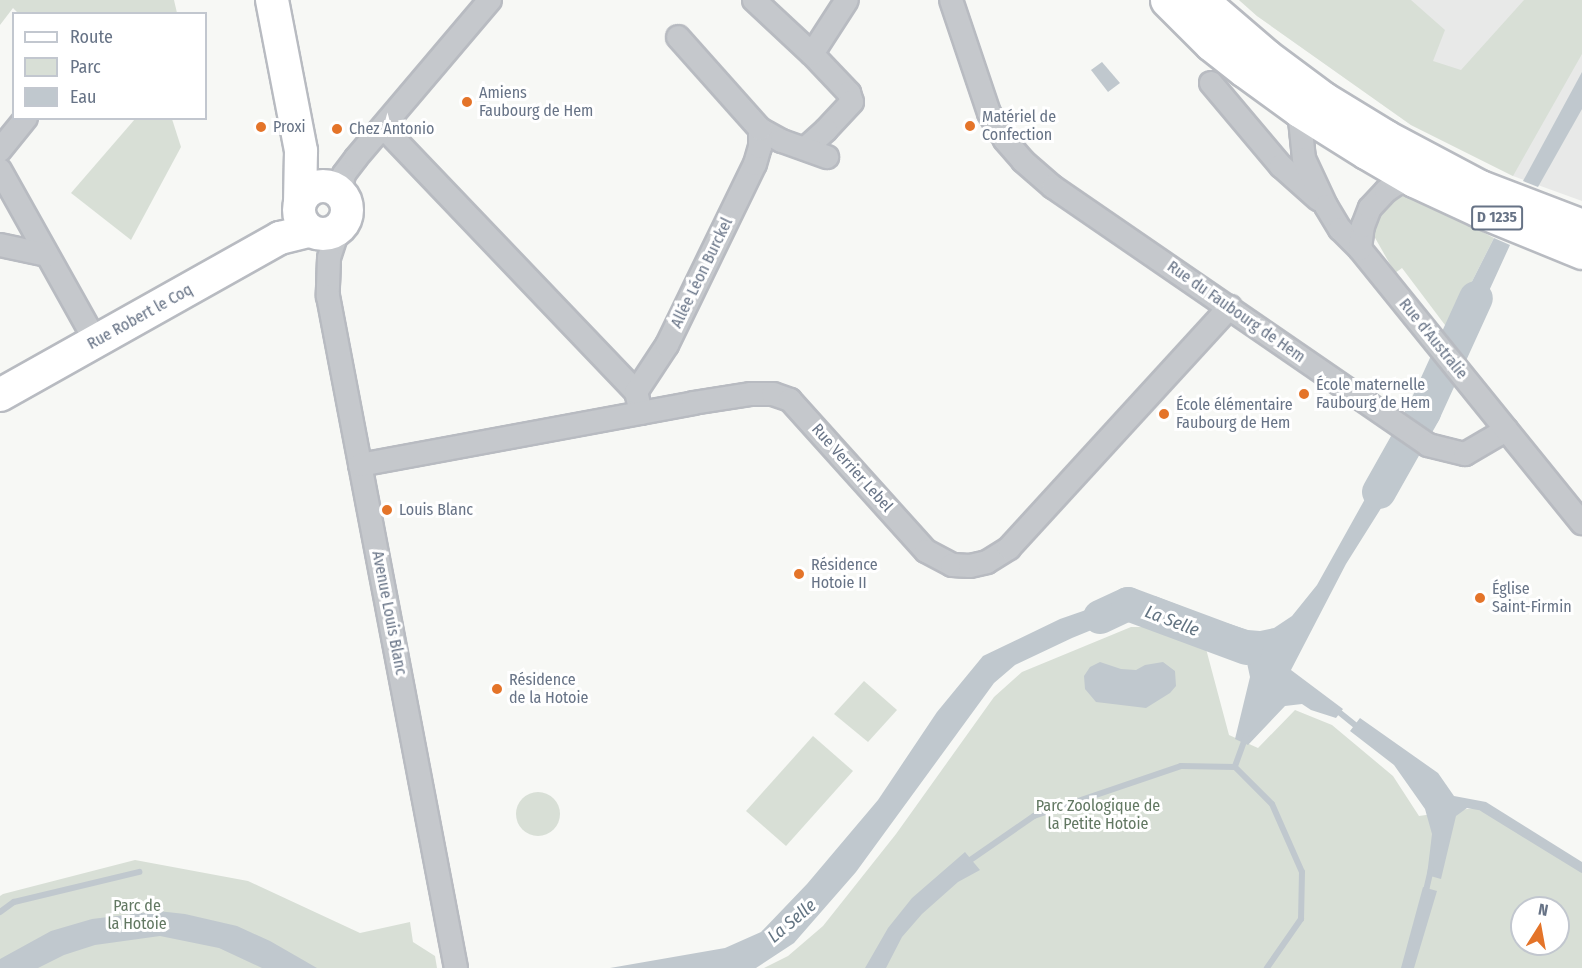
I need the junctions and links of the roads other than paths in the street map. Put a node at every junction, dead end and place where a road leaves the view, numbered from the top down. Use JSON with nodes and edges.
{"nodes":[{"id":1,"x":272,"y":0,"type":"edge"},
{"id":2,"x":490,"y":0,"type":"edge"},
{"id":3,"x":754,"y":0,"type":"edge"},
{"id":4,"x":848,"y":0,"type":"edge"},
{"id":5,"x":951,"y":0,"type":"edge"},
{"id":6,"x":1167,"y":0,"type":"edge"},
{"id":7,"x":1201,"y":0,"type":"edge"},
{"id":8,"x":678,"y":38,"type":"dead end"},
{"id":9,"x":812,"y":54,"type":"junction"},
{"id":10,"x":1211,"y":83,"type":"dead end"},
{"id":11,"x":1299,"y":111,"type":"junction"},
{"id":12,"x":24,"y":120,"type":"edge"},
{"id":13,"x":383,"y":127,"type":"junction"},
{"id":14,"x":760,"y":129,"type":"junction"},
{"id":15,"x":1366,"y":139,"type":"junction"},
{"id":16,"x":805,"y":149,"type":"junction"},
{"id":17,"x":0,"y":150,"type":"edge"},
{"id":18,"x":826,"y":157,"type":"dead end"},
{"id":19,"x":0,"y":170,"type":"edge"},
{"id":20,"x":1414,"y":180,"type":"junction"},
{"id":21,"x":1326,"y":206,"type":"junction"},
{"id":22,"x":315,"y":221,"type":"junction"},
{"id":23,"x":1582,"y":226,"type":"edge"},
{"id":24,"x":0,"y":245,"type":"edge"},
{"id":25,"x":1360,"y":249,"type":"junction"},
{"id":26,"x":1582,"y":252,"type":"edge"},
{"id":27,"x":47,"y":255,"type":"junction"},
{"id":28,"x":1230,"y":308,"type":"junction"},
{"id":29,"x":96,"y":342,"type":"junction"},
{"id":30,"x":0,"y":395,"type":"edge"},
{"id":31,"x":639,"y":402,"type":"junction"},
{"id":32,"x":1506,"y":430,"type":"junction"},
{"id":33,"x":360,"y":465,"type":"junction"},
{"id":34,"x":1582,"y":523,"type":"edge"},
{"id":35,"x":456,"y":968,"type":"edge"}],
"edges":[{"from":1,"to":22,"type":"street","name":"Avenue Louis Blanc"},
{"from":2,"to":13,"type":"street"},
{"from":3,"to":9,"type":"street"},
{"from":4,"to":9,"type":"street"},
{"from":5,"to":28,"type":"street","name":"Rue du Faubourg de Hem"},
{"from":6,"to":11,"type":"main road","number":"D 1235"},
{"from":7,"to":15,"type":"main road","number":"D 1235"},
{"from":8,"to":14,"type":"street"},
{"from":9,"to":16,"type":"street"},
{"from":10,"to":21,"type":"street","name":"Rue d'Australie"},
{"from":11,"to":15,"type":"main road","number":"D 1235"},
{"from":11,"to":21,"type":"street","name":"Rue d'Australie"},
{"from":12,"to":17,"type":"street"},
{"from":13,"to":22,"type":"street"},
{"from":13,"to":31,"type":"street"},
{"from":14,"to":16,"type":"street"},
{"from":14,"to":31,"type":"street","name":"Allée Léon Burckel"},
{"from":15,"to":20,"type":"main road","number":"D 1235"},
{"from":15,"to":23,"type":"main road","number":"D 1235"},
{"from":16,"to":18,"type":"street"},
{"from":19,"to":27,"type":"street"},
{"from":20,"to":25,"type":"street"},
{"from":20,"to":26,"type":"main road","number":"D 1235"},
{"from":21,"to":25,"type":"street","name":"Rue d'Australie"},
{"from":22,"to":29,"type":"street","name":"Rue Robert le Coq"},
{"from":22,"to":33,"type":"street","name":"Avenue Louis Blanc"},
{"from":24,"to":27,"type":"street"},
{"from":25,"to":32,"type":"street","name":"Rue d'Australie"},
{"from":27,"to":29,"type":"street"},
{"from":28,"to":31,"type":"street","name":"Rue Verrier Lebel"},
{"from":28,"to":32,"type":"street","name":"Rue du Faubourg de Hem"},
{"from":29,"to":30,"type":"street","name":"Rue Robert le Coq"},
{"from":31,"to":33,"type":"street","name":"Rue Verrier Lebel"},
{"from":32,"to":34,"type":"street"},
{"from":33,"to":35,"type":"street","name":"Avenue Louis Blanc"}]}
